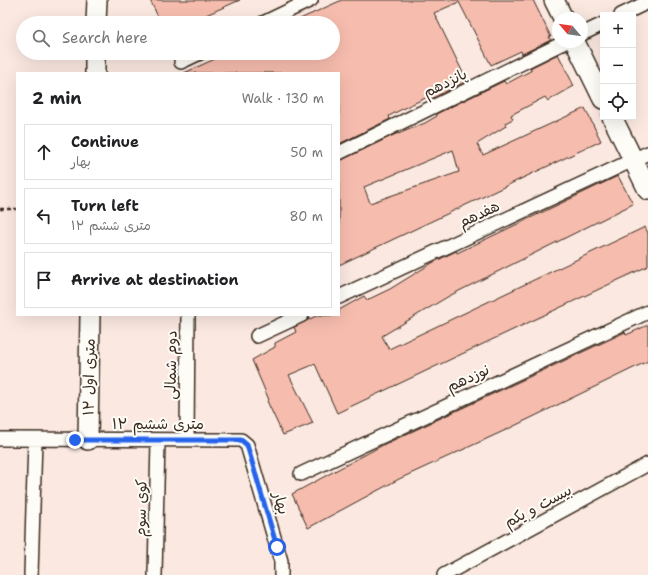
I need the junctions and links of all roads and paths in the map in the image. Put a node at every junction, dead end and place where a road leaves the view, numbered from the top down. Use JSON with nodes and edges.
{"nodes":[{"id":1,"x":97,"y":0,"type":"edge"},
{"id":2,"x":311,"y":0,"type":"edge"},
{"id":3,"x":554,"y":0,"type":"edge"},
{"id":4,"x":648,"y":2,"type":"edge"},
{"id":5,"x":560,"y":12,"type":"edge"},
{"id":6,"x":627,"y":12,"type":"edge"},
{"id":7,"x":96,"y":16,"type":"edge"},
{"id":8,"x":278,"y":16,"type":"edge"},
{"id":9,"x":600,"y":25,"type":"edge"},
{"id":10,"x":588,"y":31,"type":"edge"},
{"id":11,"x":553,"y":48,"type":"edge"},
{"id":12,"x":578,"y":48,"type":"edge"},
{"id":13,"x":95,"y":60,"type":"edge"},
{"id":14,"x":185,"y":60,"type":"edge"},
{"id":15,"x":181,"y":62,"type":"dead end"},
{"id":16,"x":95,"y":72,"type":"edge"},
{"id":17,"x":600,"y":93,"type":"edge"},
{"id":18,"x":614,"y":120,"type":"edge"},
{"id":19,"x":340,"y":153,"type":"edge"},
{"id":20,"x":640,"y":156,"type":"edge"},
{"id":21,"x":648,"y":190,"type":"edge"},
{"id":22,"x":0,"y":209,"type":"edge"},
{"id":23,"x":16,"y":209,"type":"edge"},
{"id":24,"x":340,"y":298,"type":"edge"},
{"id":25,"x":648,"y":312,"type":"edge"},
{"id":26,"x":90,"y":316,"type":"edge"},
{"id":27,"x":188,"y":316,"type":"edge"},
{"id":28,"x":300,"y":316,"type":"edge"},
{"id":29,"x":257,"y":336,"type":"dead end"},
{"id":30,"x":0,"y":439,"type":"edge"},
{"id":31,"x":35,"y":440,"type":"junction"},
{"id":32,"x":88,"y":440,"type":"junction"},
{"id":33,"x":186,"y":440,"type":"junction"},
{"id":34,"x":158,"y":441,"type":"junction"},
{"id":35,"x":244,"y":442,"type":"joint"},
{"id":36,"x":648,"y":464,"type":"edge"},
{"id":37,"x":301,"y":474,"type":"dead end"},
{"id":38,"x":31,"y":575,"type":"edge"},
{"id":39,"x":155,"y":575,"type":"edge"},
{"id":40,"x":281,"y":575,"type":"edge"},
{"id":41,"x":444,"y":575,"type":"edge"}],
"edges":[{"from":1,"to":7,"type":"street"},
{"from":2,"to":8,"type":"street"},
{"from":3,"to":5,"type":"street"},
{"from":4,"to":6,"type":"street"},
{"from":9,"to":10,"type":"street"},
{"from":11,"to":19,"type":"street","name":"پانزدهم"},
{"from":12,"to":17,"type":"street"},
{"from":13,"to":16,"type":"street"},
{"from":14,"to":15,"type":"street"},
{"from":18,"to":20,"type":"street"},
{"from":20,"to":21,"type":"street"},
{"from":20,"to":24,"type":"street","name":"هفدهم"},
{"from":22,"to":23,"type":"path"},
{"from":25,"to":37,"type":"street","name":"نوزدهم"},
{"from":26,"to":32,"type":"street","name":"۱۲ متری اول"},
{"from":27,"to":33,"type":"street","name":"دوم شمالی"},
{"from":28,"to":29,"type":"street"},
{"from":30,"to":31,"type":"street","name":"۱۲ متری ششم"},
{"from":31,"to":32,"type":"street","name":"۱۲ متری ششم"},
{"from":31,"to":38,"type":"street"},
{"from":32,"to":34,"type":"street","name":"۱۲ متری ششم"},
{"from":33,"to":34,"type":"street","name":"۱۲ متری ششم"},
{"from":33,"to":35,"type":"street","name":"۱۲ متری ششم"},
{"from":34,"to":39,"type":"street","name":"کوی سوم"},
{"from":35,"to":40,"type":"street","name":"بهار"},
{"from":36,"to":41,"type":"street","name":"بیست و یکم"}]}
